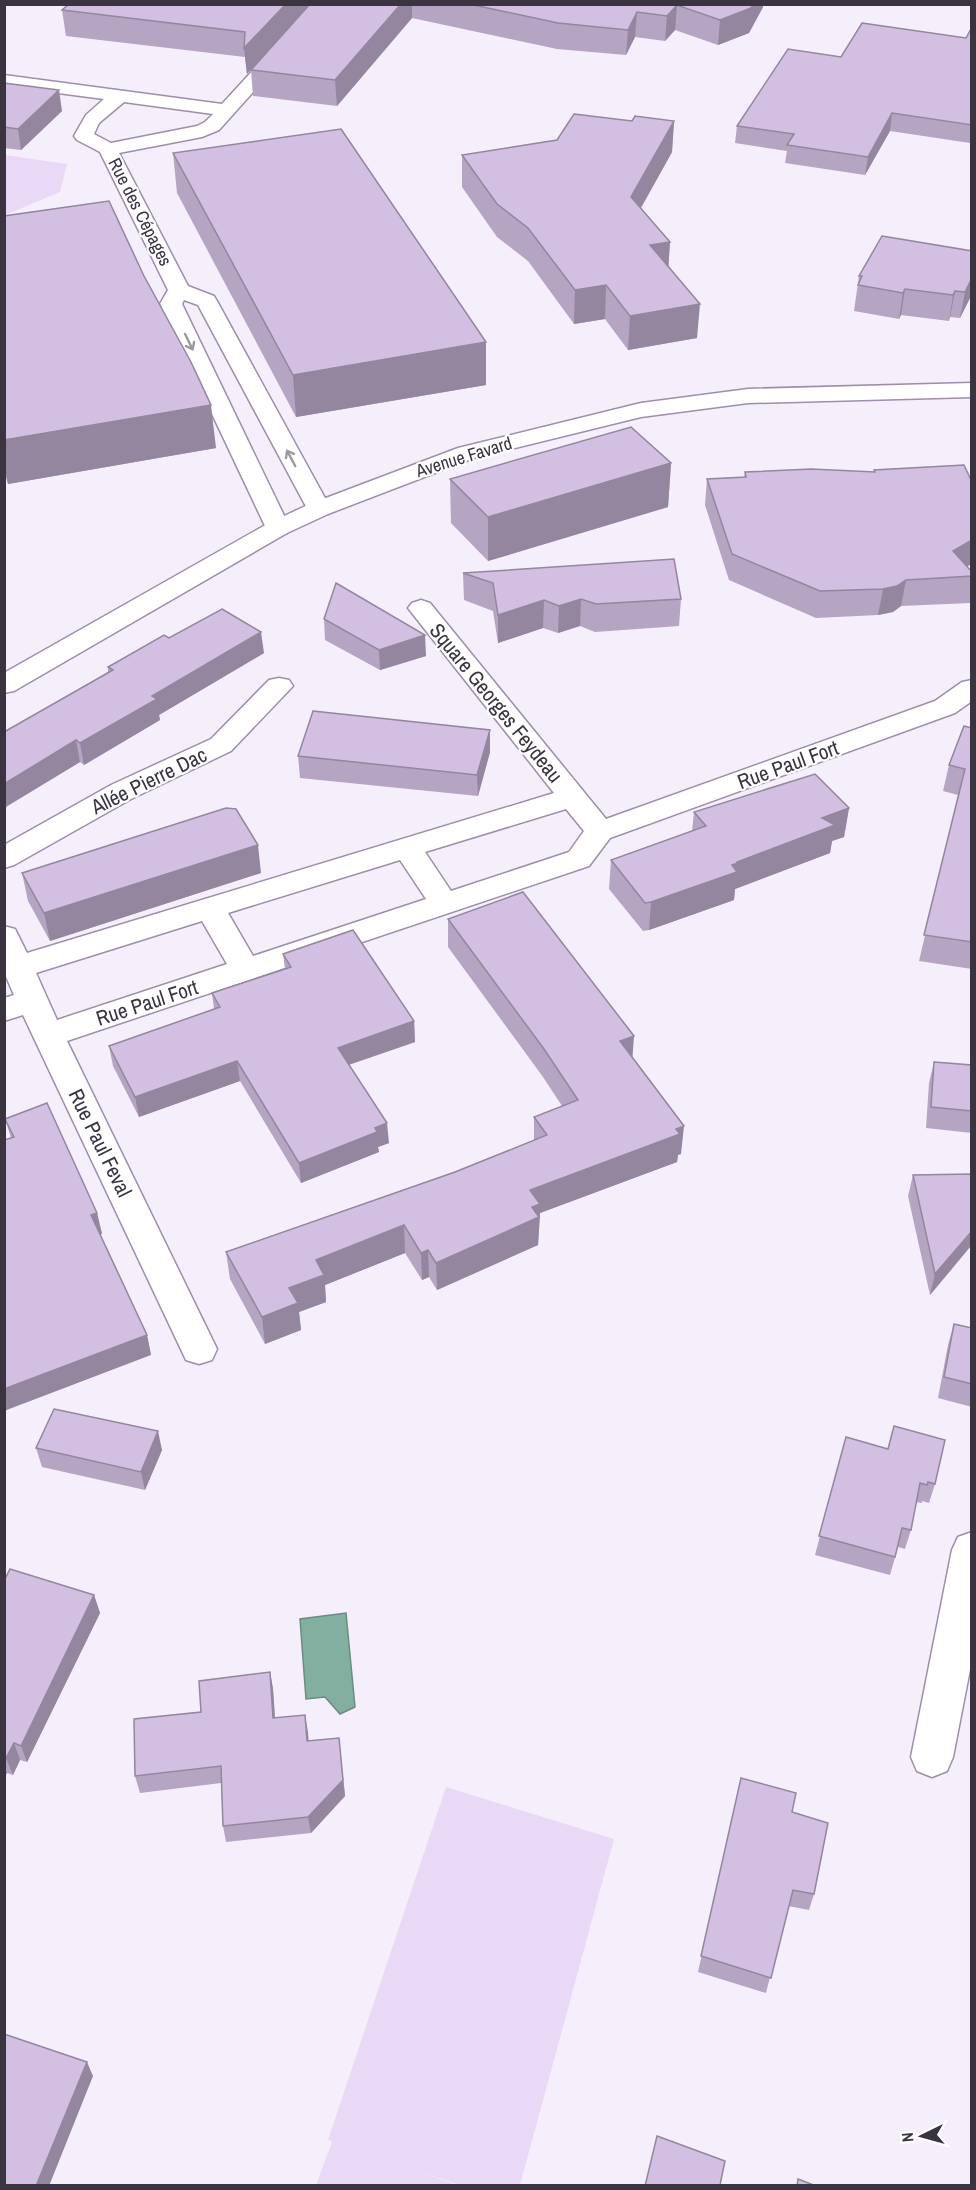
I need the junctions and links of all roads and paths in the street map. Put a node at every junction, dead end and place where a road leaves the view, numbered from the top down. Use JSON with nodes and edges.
{"nodes":[{"id":1,"x":324,"y":4,"type":"edge"},
{"id":2,"x":4,"y":80,"type":"edge"},
{"id":3,"x":119,"y":97,"type":"junction"},
{"id":4,"x":227,"y":110,"type":"junction"},
{"id":5,"x":108,"y":149,"type":"junction"},
{"id":6,"x":179,"y":290,"type":"junction"},
{"id":7,"x":972,"y":390,"type":"edge"},
{"id":8,"x":319,"y":510,"type":"junction"},
{"id":9,"x":278,"y":528,"type":"junction"},
{"id":10,"x":421,"y":608,"type":"dead end"},
{"id":11,"x":4,"y":685,"type":"edge"},
{"id":12,"x":279,"y":686,"type":"dead end"},
{"id":13,"x":972,"y":688,"type":"edge"},
{"id":14,"x":572,"y":797,"type":"junction"},
{"id":15,"x":600,"y":831,"type":"junction"},
{"id":16,"x":407,"y":847,"type":"junction"},
{"id":17,"x":4,"y":858,"type":"edge"},
{"id":18,"x":445,"y":905,"type":"junction"},
{"id":19,"x":210,"y":908,"type":"junction"},
{"id":20,"x":4,"y":936,"type":"edge"},
{"id":21,"x":18,"y":967,"type":"junction"},
{"id":22,"x":246,"y":970,"type":"junction"},
{"id":23,"x":19,"y":1005,"type":"edge"},
{"id":24,"x":48,"y":1035,"type":"junction"},
{"id":25,"x":199,"y":1349,"type":"dead end"},
{"id":26,"x":972,"y":1550,"type":"edge"},
{"id":27,"x":932,"y":1757,"type":"dead end"}],
"edges":[{"from":1,"to":4,"type":"street"},
{"from":2,"to":3,"type":"street"},
{"from":3,"to":4,"type":"street"},
{"from":3,"to":5,"type":"street","name":"Rue des Cépages"},
{"from":4,"to":5,"type":"street"},
{"from":5,"to":6,"type":"street","name":"Rue des Cépages"},
{"from":8,"to":6,"type":"street","name":"Rue des Cépages","one_way":true},
{"from":6,"to":9,"type":"street","name":"Rue des Cépages","one_way":true},
{"from":7,"to":8,"type":"street","name":"Avenue Favard"},
{"from":8,"to":9,"type":"street","name":"Avenue Favard"},
{"from":9,"to":11,"type":"street","name":"Avenue Favard"},
{"from":10,"to":14,"type":"street","name":"Square Georges Feydeau"},
{"from":12,"to":17,"type":"street","name":"Allée Pierre Dac"},
{"from":13,"to":15,"type":"street","name":"Rue Paul Fort"},
{"from":14,"to":15,"type":"street"},
{"from":14,"to":16,"type":"street"},
{"from":15,"to":18,"type":"street","name":"Rue Paul Fort"},
{"from":16,"to":18,"type":"street"},
{"from":16,"to":19,"type":"street"},
{"from":18,"to":22,"type":"street","name":"Rue Paul Fort"},
{"from":19,"to":21,"type":"street"},
{"from":19,"to":22,"type":"street"},
{"from":20,"to":21,"type":"street","name":"Rue Paul Feval"},
{"from":21,"to":23,"type":"street","name":"Rue Paul Feval"},
{"from":22,"to":24,"type":"street","name":"Rue Paul Fort"},
{"from":23,"to":24,"type":"street","name":"Rue Paul Feval"},
{"from":24,"to":25,"type":"street","name":"Rue Paul Feval"},
{"from":26,"to":27,"type":"street"}]}
